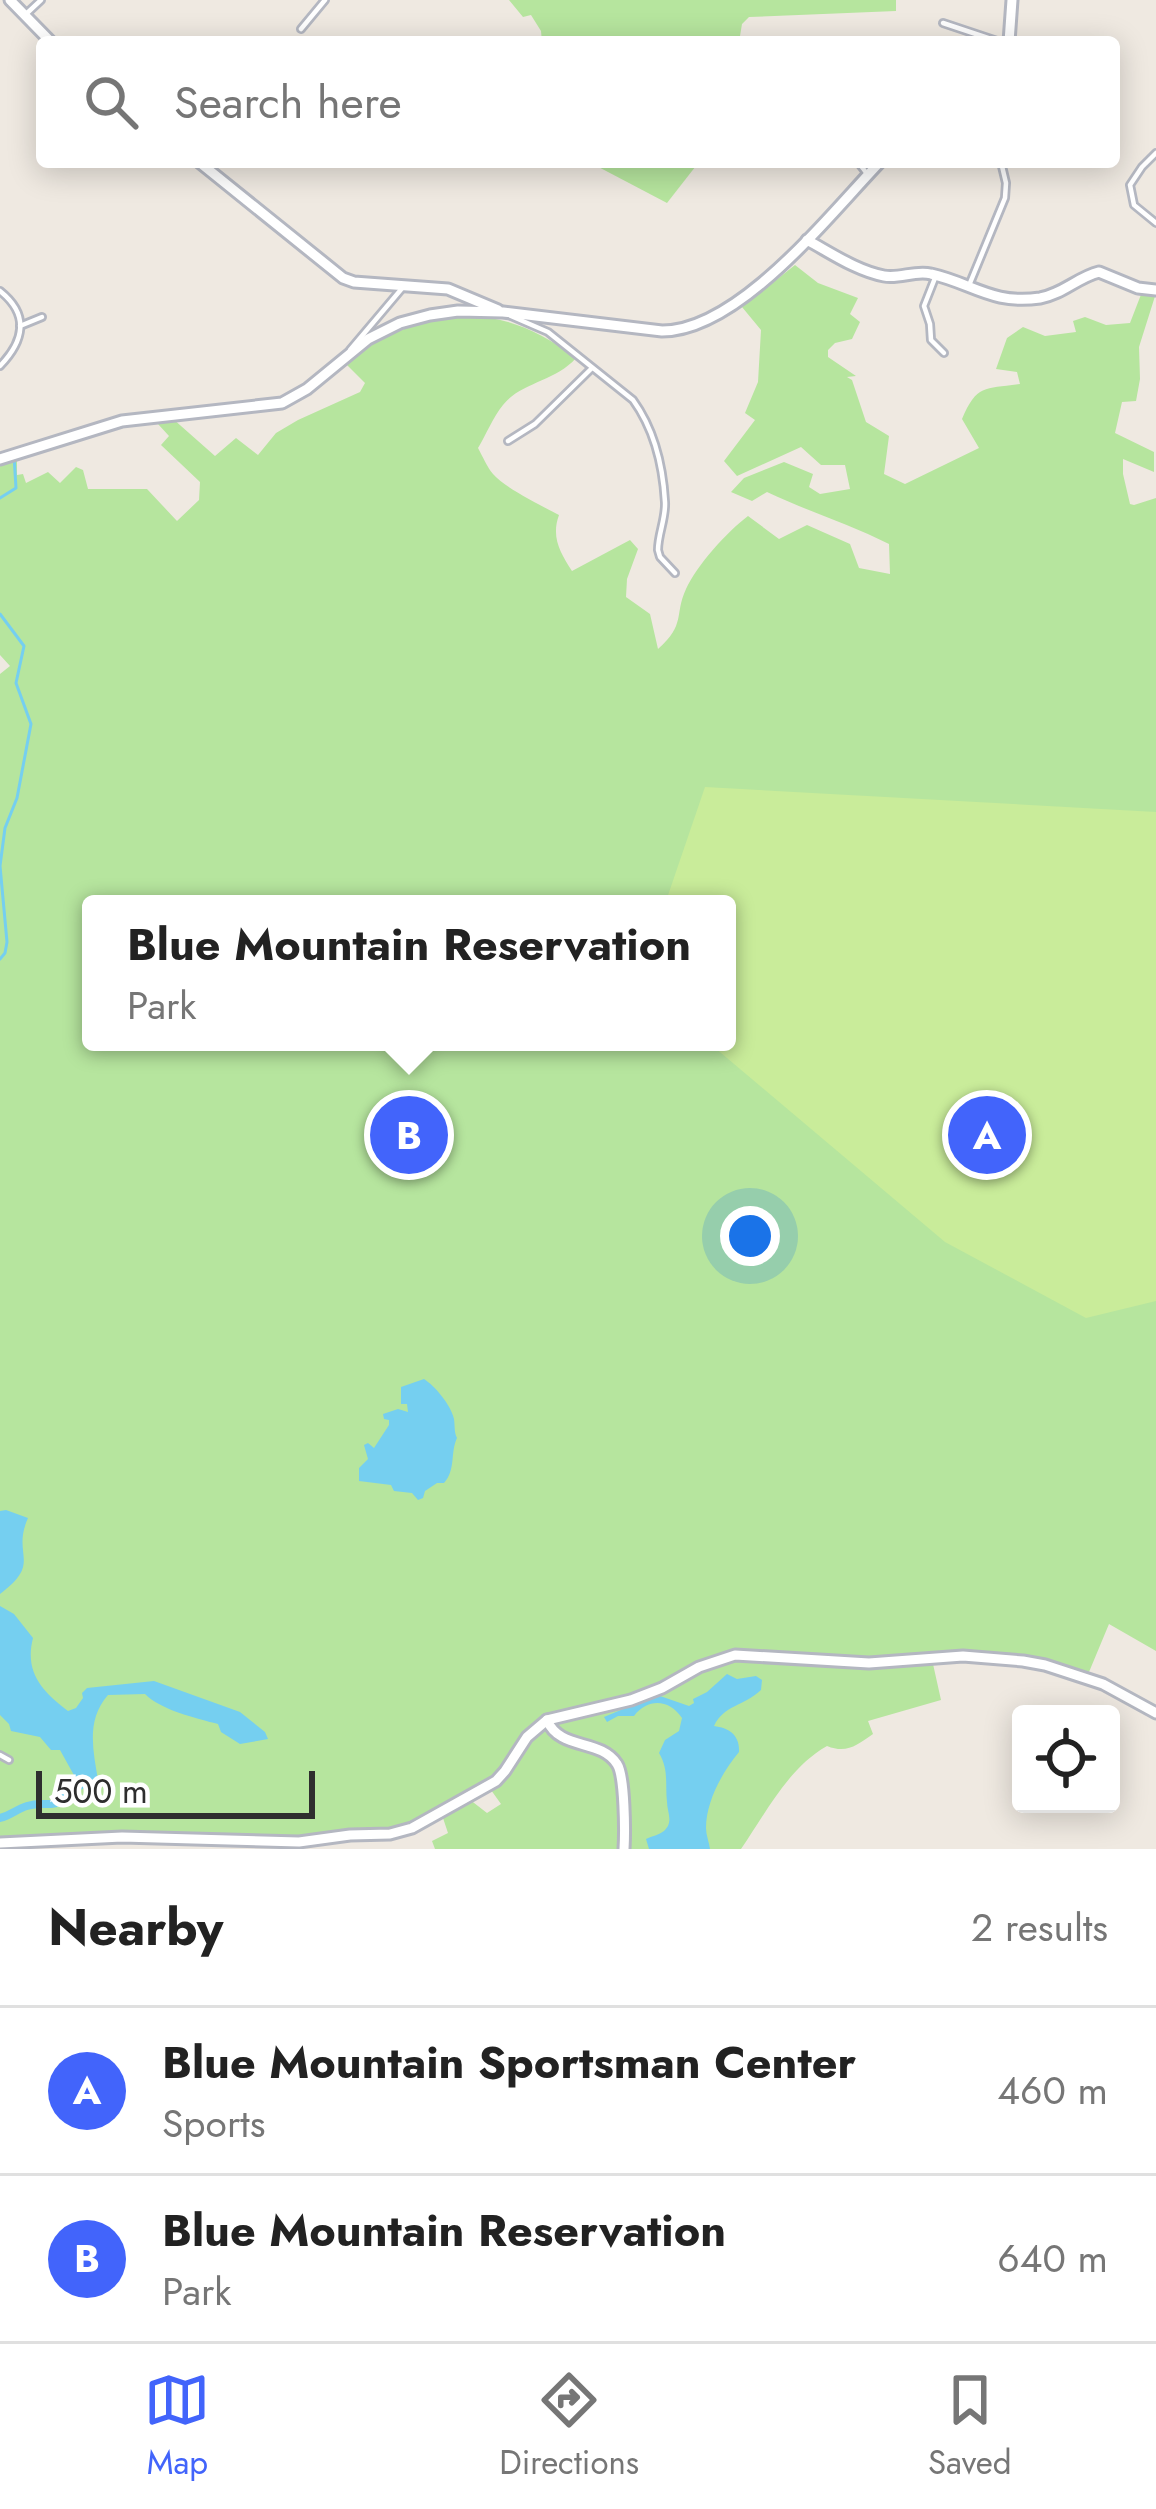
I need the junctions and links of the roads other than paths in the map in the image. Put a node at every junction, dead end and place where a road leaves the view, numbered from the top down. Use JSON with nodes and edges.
{"nodes":[{"id":1,"x":10,"y":0,"type":"edge"},
{"id":2,"x":41,"y":0,"type":"edge"},
{"id":3,"x":325,"y":0,"type":"edge"},
{"id":4,"x":1012,"y":0,"type":"edge"},
{"id":5,"x":26,"y":15,"type":"junction"},
{"id":6,"x":943,"y":23,"type":"dead end"},
{"id":7,"x":301,"y":29,"type":"dead end"},
{"id":8,"x":45,"y":36,"type":"edge"},
{"id":9,"x":985,"y":36,"type":"edge"},
{"id":10,"x":1005,"y":36,"type":"edge"},
{"id":11,"x":1156,"y":153,"type":"edge"},
{"id":12,"x":207,"y":168,"type":"edge"},
{"id":13,"x":863,"y":168,"type":"edge"},
{"id":14,"x":874,"y":168,"type":"edge"},
{"id":15,"x":1002,"y":168,"type":"edge"},
{"id":16,"x":868,"y":175,"type":"junction"},
{"id":17,"x":1156,"y":223,"type":"edge"},
{"id":18,"x":807,"y":240,"type":"junction"},
{"id":19,"x":936,"y":275,"type":"junction"},
{"id":20,"x":404,"y":286,"type":"junction"},
{"id":21,"x":968,"y":289,"type":"junction"},
{"id":22,"x":1156,"y":290,"type":"edge"},
{"id":23,"x":0,"y":291,"type":"edge"},
{"id":24,"x":503,"y":312,"type":"junction"},
{"id":25,"x":42,"y":317,"type":"dead end"},
{"id":26,"x":20,"y":326,"type":"junction"},
{"id":27,"x":350,"y":352,"type":"junction"},
{"id":28,"x":944,"y":353,"type":"dead end"},
{"id":29,"x":0,"y":365,"type":"edge"},
{"id":30,"x":592,"y":368,"type":"junction"},
{"id":31,"x":508,"y":441,"type":"dead end"},
{"id":32,"x":0,"y":459,"type":"edge"},
{"id":33,"x":675,"y":573,"type":"dead end"},
{"id":34,"x":1156,"y":1713,"type":"edge"},
{"id":35,"x":548,"y":1720,"type":"junction"},
{"id":36,"x":0,"y":1755,"type":"edge"},
{"id":37,"x":10,"y":1760,"type":"dead end"},
{"id":38,"x":0,"y":1843,"type":"edge"},
{"id":39,"x":174,"y":1843,"type":"edge"},
{"id":40,"x":261,"y":1845,"type":"edge"},
{"id":41,"x":624,"y":1849,"type":"edge"}],
"edges":[{"from":1,"to":5,"type":"street"},
{"from":2,"to":5,"type":"street"},
{"from":3,"to":7,"type":"street"},
{"from":4,"to":10,"type":"street"},
{"from":5,"to":8,"type":"street"},
{"from":6,"to":9,"type":"street"},
{"from":11,"to":17,"type":"street"},
{"from":12,"to":20,"type":"street"},
{"from":13,"to":16,"type":"street"},
{"from":14,"to":16,"type":"street"},
{"from":15,"to":21,"type":"street"},
{"from":16,"to":18,"type":"street"},
{"from":18,"to":19,"type":"street"},
{"from":18,"to":24,"type":"street"},
{"from":19,"to":21,"type":"street"},
{"from":19,"to":28,"type":"street"},
{"from":20,"to":24,"type":"street"},
{"from":20,"to":27,"type":"street"},
{"from":21,"to":22,"type":"street"},
{"from":23,"to":26,"type":"street"},
{"from":24,"to":27,"type":"street"},
{"from":24,"to":30,"type":"street"},
{"from":25,"to":26,"type":"street"},
{"from":26,"to":29,"type":"street"},
{"from":27,"to":32,"type":"street"},
{"from":30,"to":31,"type":"street"},
{"from":30,"to":33,"type":"street"},
{"from":34,"to":35,"type":"street"},
{"from":35,"to":40,"type":"street"},
{"from":35,"to":41,"type":"street"},
{"from":36,"to":37,"type":"street"},
{"from":38,"to":39,"type":"street"},
{"from":39,"to":40,"type":"street"}]}
